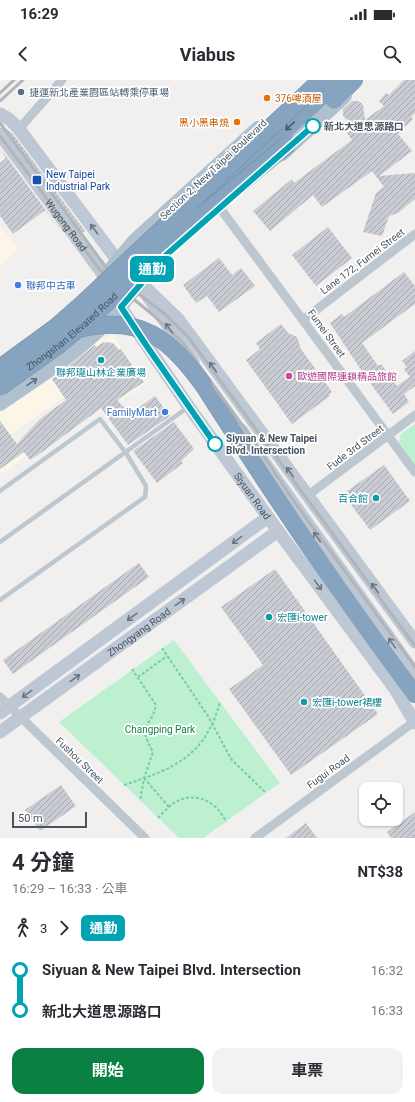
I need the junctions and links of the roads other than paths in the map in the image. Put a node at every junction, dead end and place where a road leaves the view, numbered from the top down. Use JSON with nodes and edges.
{"nodes":[{"id":1,"x":62,"y":80,"type":"edge"},
{"id":2,"x":310,"y":80,"type":"edge"},
{"id":3,"x":321,"y":80,"type":"edge"},
{"id":4,"x":339,"y":80,"type":"edge"},
{"id":5,"x":354,"y":80,"type":"edge"},
{"id":6,"x":361,"y":80,"type":"edge"},
{"id":7,"x":0,"y":114,"type":"edge"},
{"id":8,"x":19,"y":129,"type":"junction"},
{"id":9,"x":0,"y":134,"type":"edge"},
{"id":10,"x":220,"y":208,"type":"junction"},
{"id":11,"x":415,"y":234,"type":"edge"},
{"id":12,"x":121,"y":264,"type":"junction"},
{"id":13,"x":107,"y":284,"type":"junction"},
{"id":14,"x":140,"y":284,"type":"junction"},
{"id":15,"x":121,"y":307,"type":"junction"},
{"id":16,"x":303,"y":320,"type":"junction"},
{"id":17,"x":0,"y":360,"type":"edge"},
{"id":18,"x":0,"y":368,"type":"edge"},
{"id":19,"x":0,"y":371,"type":"edge"},
{"id":20,"x":0,"y":377,"type":"edge"},
{"id":21,"x":0,"y":387,"type":"edge"},
{"id":22,"x":0,"y":404,"type":"edge"},
{"id":23,"x":189,"y":407,"type":"junction"},
{"id":24,"x":415,"y":415,"type":"edge"},
{"id":25,"x":388,"y":435,"type":"junction"},
{"id":26,"x":126,"y":453,"type":"junction"},
{"id":27,"x":415,"y":472,"type":"edge"},
{"id":28,"x":0,"y":491,"type":"edge"},
{"id":29,"x":308,"y":496,"type":"junction"},
{"id":30,"x":268,"y":517,"type":"junction"},
{"id":31,"x":278,"y":531,"type":"junction"},
{"id":32,"x":0,"y":542,"type":"edge"},
{"id":33,"x":0,"y":600,"type":"edge"},
{"id":34,"x":415,"y":642,"type":"edge"},
{"id":35,"x":415,"y":674,"type":"edge"},
{"id":36,"x":415,"y":694,"type":"edge"},
{"id":37,"x":3,"y":706,"type":"edge"},
{"id":38,"x":21,"y":718,"type":"junction"},
{"id":39,"x":415,"y":718,"type":"edge"},
{"id":40,"x":0,"y":732,"type":"edge"},
{"id":41,"x":145,"y":838,"type":"edge"},
{"id":42,"x":255,"y":838,"type":"edge"}],
"edges":[{"from":1,"to":8,"type":"street"},
{"from":2,"to":12,"type":"main road","name":"Section 2, New Taipei Boulevard"},
{"from":3,"to":18,"type":"highway","name":"Zhongshan Elevated Road","bridge":true},
{"from":4,"to":12,"type":"highway","one_way":true},
{"from":5,"to":21,"type":"highway","name":"Zhongshan Elevated Road","bridge":true},
{"from":6,"to":10,"type":"main road"},
{"from":7,"to":8,"type":"main road","name":"Wugong Road"},
{"from":12,"to":8,"type":"main road","name":"Wugong Road","one_way":true},
{"from":9,"to":13,"type":"main road","name":"Wugong Road"},
{"from":10,"to":14,"type":"main road"},
{"from":10,"to":16,"type":"street","name":"Fumei Street"},
{"from":11,"to":16,"type":"street","name":"Lane 172, Fumei Street"},
{"from":12,"to":13,"type":"highway"},
{"from":12,"to":14,"type":"main road"},
{"from":13,"to":14,"type":"main road"},
{"from":13,"to":15,"type":"main road","name":"Siyuan Road"},
{"from":13,"to":17,"type":"main road"},
{"from":13,"to":20,"type":"main road"},
{"from":14,"to":15,"type":"main road"},
{"from":29,"to":14,"type":"main road","one_way":true},
{"from":35,"to":14,"type":"main road","one_way":true},
{"from":22,"to":15,"type":"main road","one_way":true},
{"from":15,"to":23,"type":"main road","name":"Siyuan Road"},
{"from":16,"to":25,"type":"street","name":"Fumei Street"},
{"from":19,"to":36,"type":"highway","bridge":true},
{"from":23,"to":26,"type":"lane"},
{"from":23,"to":30,"type":"main road","name":"Siyuan Road"},
{"from":24,"to":25,"type":"street","name":"Fude 3rd Street"},
{"from":25,"to":27,"type":"street","name":"Fumei Street"},
{"from":25,"to":29,"type":"street","name":"Fude 3rd Street"},
{"from":26,"to":28,"type":"lane"},
{"from":26,"to":32,"type":"lane"},
{"from":26,"to":33,"type":"lane"},
{"from":34,"to":29,"type":"main road","one_way":true},
{"from":30,"to":31,"type":"main road","name":"Siyuan Road"},
{"from":30,"to":37,"type":"main road","name":"Zhongyang Road","one_way":true},
{"from":38,"to":31,"type":"main road","name":"Zhongyang Road","one_way":true},
{"from":31,"to":39,"type":"main road","name":"Siyuan Road","one_way":true},
{"from":37,"to":38,"type":"street","name":"Fushou Street"},
{"from":38,"to":40,"type":"main road","name":"Zhongyang Road"},
{"from":38,"to":41,"type":"street","name":"Fushou Street"},
{"from":39,"to":42,"type":"street","name":"Fugui Road"}]}
